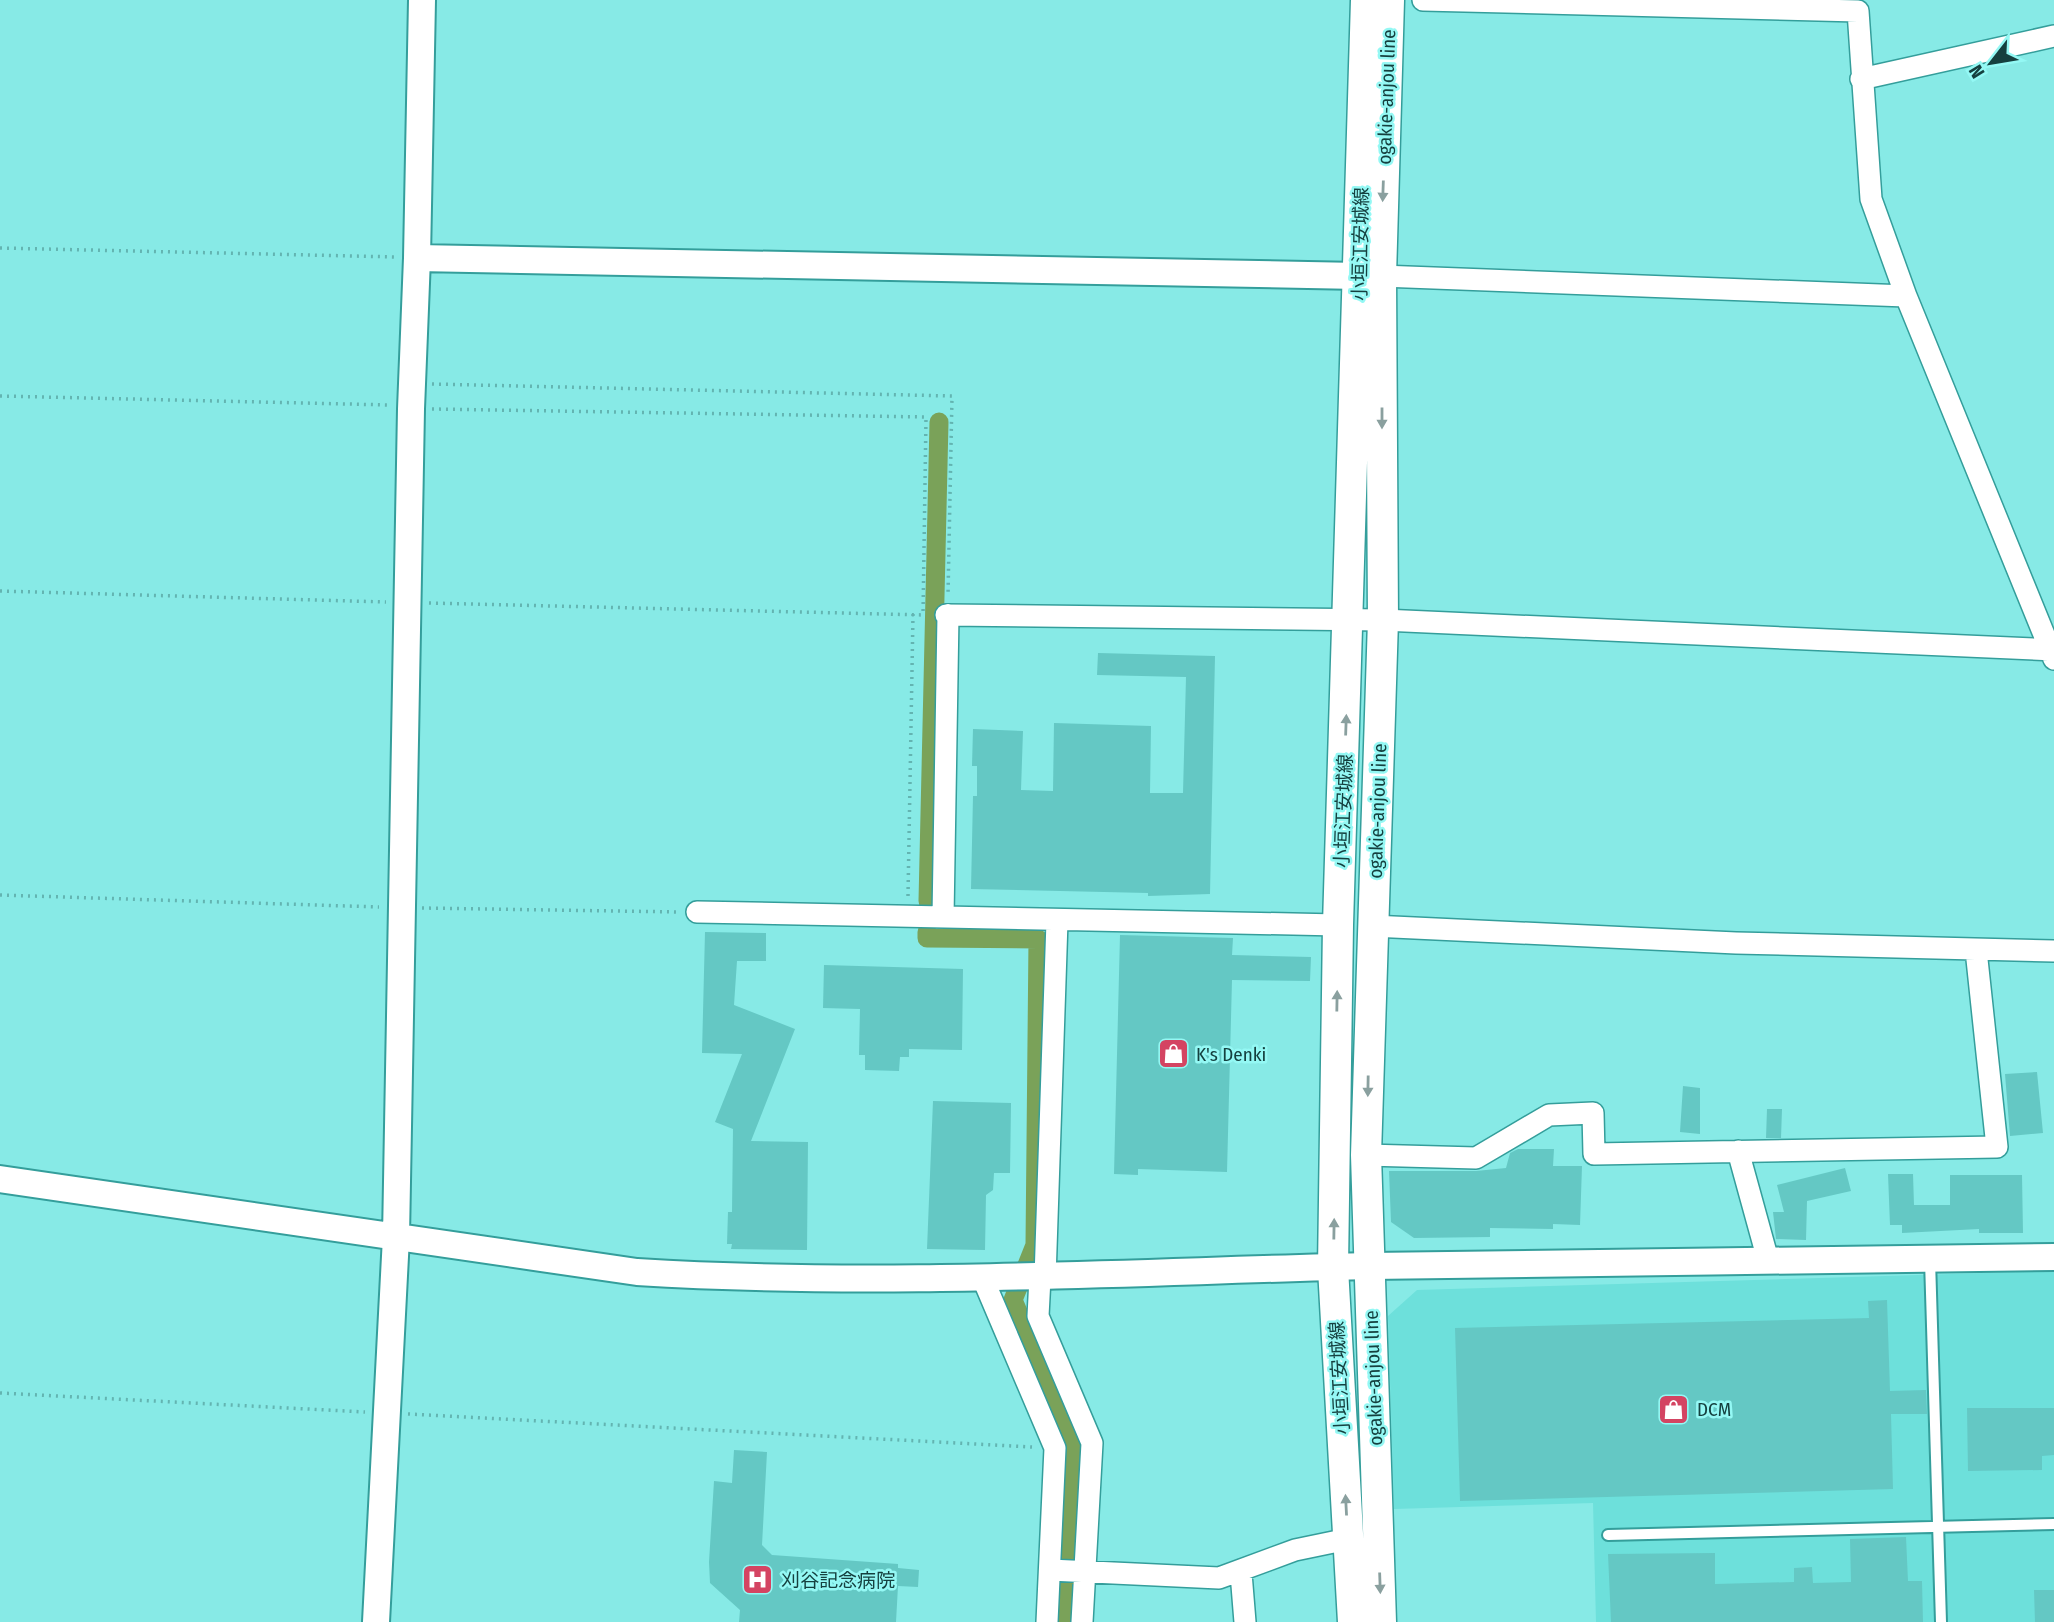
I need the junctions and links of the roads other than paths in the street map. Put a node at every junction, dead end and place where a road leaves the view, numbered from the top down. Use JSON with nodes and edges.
{"nodes":[{"id":1,"x":422,"y":0,"type":"edge"},
{"id":2,"x":1366,"y":0,"type":"edge"},
{"id":3,"x":1389,"y":0,"type":"edge"},
{"id":4,"x":1423,"y":0,"type":"edge"},
{"id":5,"x":1858,"y":6,"type":"edge"},
{"id":6,"x":2054,"y":36,"type":"edge"},
{"id":7,"x":1861,"y":79,"type":"junction"},
{"id":8,"x":417,"y":258,"type":"junction"},
{"id":9,"x":1370,"y":276,"type":"junction"},
{"id":10,"x":1906,"y":296,"type":"junction"},
{"id":11,"x":1349,"y":620,"type":"junction"},
{"id":12,"x":1384,"y":620,"type":"junction"},
{"id":13,"x":2053,"y":653,"type":"edge"},
{"id":14,"x":697,"y":912,"type":"road end"},
{"id":15,"x":943,"y":917,"type":"junction"},
{"id":16,"x":1057,"y":921,"type":"junction"},
{"id":17,"x":1339,"y":925,"type":"junction"},
{"id":18,"x":1372,"y":926,"type":"junction"},
{"id":19,"x":1976,"y":950,"type":"junction"},
{"id":20,"x":2054,"y":951,"type":"edge"},
{"id":21,"x":1738,"y":1151,"type":"junction"},
{"id":22,"x":1367,"y":1155,"type":"junction"},
{"id":23,"x":0,"y":1179,"type":"edge"},
{"id":24,"x":396,"y":1237,"type":"junction"},
{"id":25,"x":2054,"y":1257,"type":"edge"},
{"id":26,"x":1768,"y":1260,"type":"junction"},
{"id":27,"x":1930,"y":1260,"type":"junction"},
{"id":28,"x":1369,"y":1266,"type":"junction"},
{"id":29,"x":1333,"y":1268,"type":"junction"},
{"id":30,"x":1041,"y":1278,"type":"junction"},
{"id":31,"x":984,"y":1279,"type":"junction"},
{"id":32,"x":2054,"y":1524,"type":"edge"},
{"id":33,"x":1939,"y":1526,"type":"junction"},
{"id":34,"x":1608,"y":1535,"type":"dead end"},
{"id":35,"x":1348,"y":1539,"type":"junction"},
{"id":36,"x":1050,"y":1570,"type":"junction"},
{"id":37,"x":1084,"y":1572,"type":"junction"},
{"id":38,"x":1241,"y":1573,"type":"junction"},
{"id":39,"x":376,"y":1622,"type":"edge"},
{"id":40,"x":1047,"y":1622,"type":"edge"},
{"id":41,"x":1082,"y":1622,"type":"edge"},
{"id":42,"x":1245,"y":1622,"type":"edge"},
{"id":43,"x":1353,"y":1622,"type":"edge"},
{"id":44,"x":1381,"y":1622,"type":"edge"},
{"id":45,"x":1941,"y":1622,"type":"edge"}],
"edges":[{"from":1,"to":8,"type":"street"},
{"from":2,"to":9,"type":"main road","name":"小垣江安城線"},
{"from":3,"to":9,"type":"main road","name":"ogakie-anjou line","one_way":true},
{"from":4,"to":5,"type":"street"},
{"from":5,"to":7,"type":"street"},
{"from":6,"to":7,"type":"street"},
{"from":7,"to":10,"type":"street"},
{"from":8,"to":9,"type":"street"},
{"from":8,"to":24,"type":"street"},
{"from":9,"to":10,"type":"street"},
{"from":9,"to":11,"type":"main road","name":"小垣江安城線"},
{"from":9,"to":12,"type":"main road","name":"ogakie-anjou line","one_way":true},
{"from":10,"to":13,"type":"street"},
{"from":11,"to":12,"type":"street"},
{"from":11,"to":15,"type":"street"},
{"from":17,"to":11,"type":"main road","name":"小垣江安城線","one_way":true},
{"from":12,"to":13,"type":"street"},
{"from":12,"to":18,"type":"main road","name":"ogakie-anjou line"},
{"from":14,"to":15,"type":"street"},
{"from":15,"to":16,"type":"street"},
{"from":16,"to":17,"type":"street"},
{"from":16,"to":30,"type":"street"},
{"from":29,"to":17,"type":"main road","name":"小垣江安城線","one_way":true},
{"from":18,"to":19,"type":"street"},
{"from":18,"to":22,"type":"main road","name":"ogakie-anjou line","one_way":true},
{"from":19,"to":20,"type":"street"},
{"from":19,"to":21,"type":"street"},
{"from":21,"to":22,"type":"street"},
{"from":21,"to":26,"type":"street"},
{"from":22,"to":28,"type":"main road","name":"ogakie-anjou line"},
{"from":23,"to":24,"type":"street"},
{"from":24,"to":31,"type":"street"},
{"from":24,"to":39,"type":"street"},
{"from":25,"to":27,"type":"street"},
{"from":26,"to":27,"type":"street"},
{"from":26,"to":28,"type":"street"},
{"from":27,"to":33,"type":"lane"},
{"from":28,"to":29,"type":"street"},
{"from":28,"to":44,"type":"main road","name":"ogakie-anjou line","one_way":true},
{"from":29,"to":30,"type":"street"},
{"from":35,"to":29,"type":"main road","name":"小垣江安城線","one_way":true},
{"from":30,"to":31,"type":"street"},
{"from":30,"to":37,"type":"street"},
{"from":31,"to":36,"type":"street"},
{"from":32,"to":33,"type":"lane"},
{"from":33,"to":34,"type":"lane"},
{"from":33,"to":45,"type":"lane"},
{"from":35,"to":38,"type":"street"},
{"from":35,"to":43,"type":"main road","name":"小垣江安城線"},
{"from":36,"to":37,"type":"street"},
{"from":36,"to":40,"type":"street"},
{"from":37,"to":38,"type":"street"},
{"from":37,"to":41,"type":"street"},
{"from":38,"to":42,"type":"street"}]}
